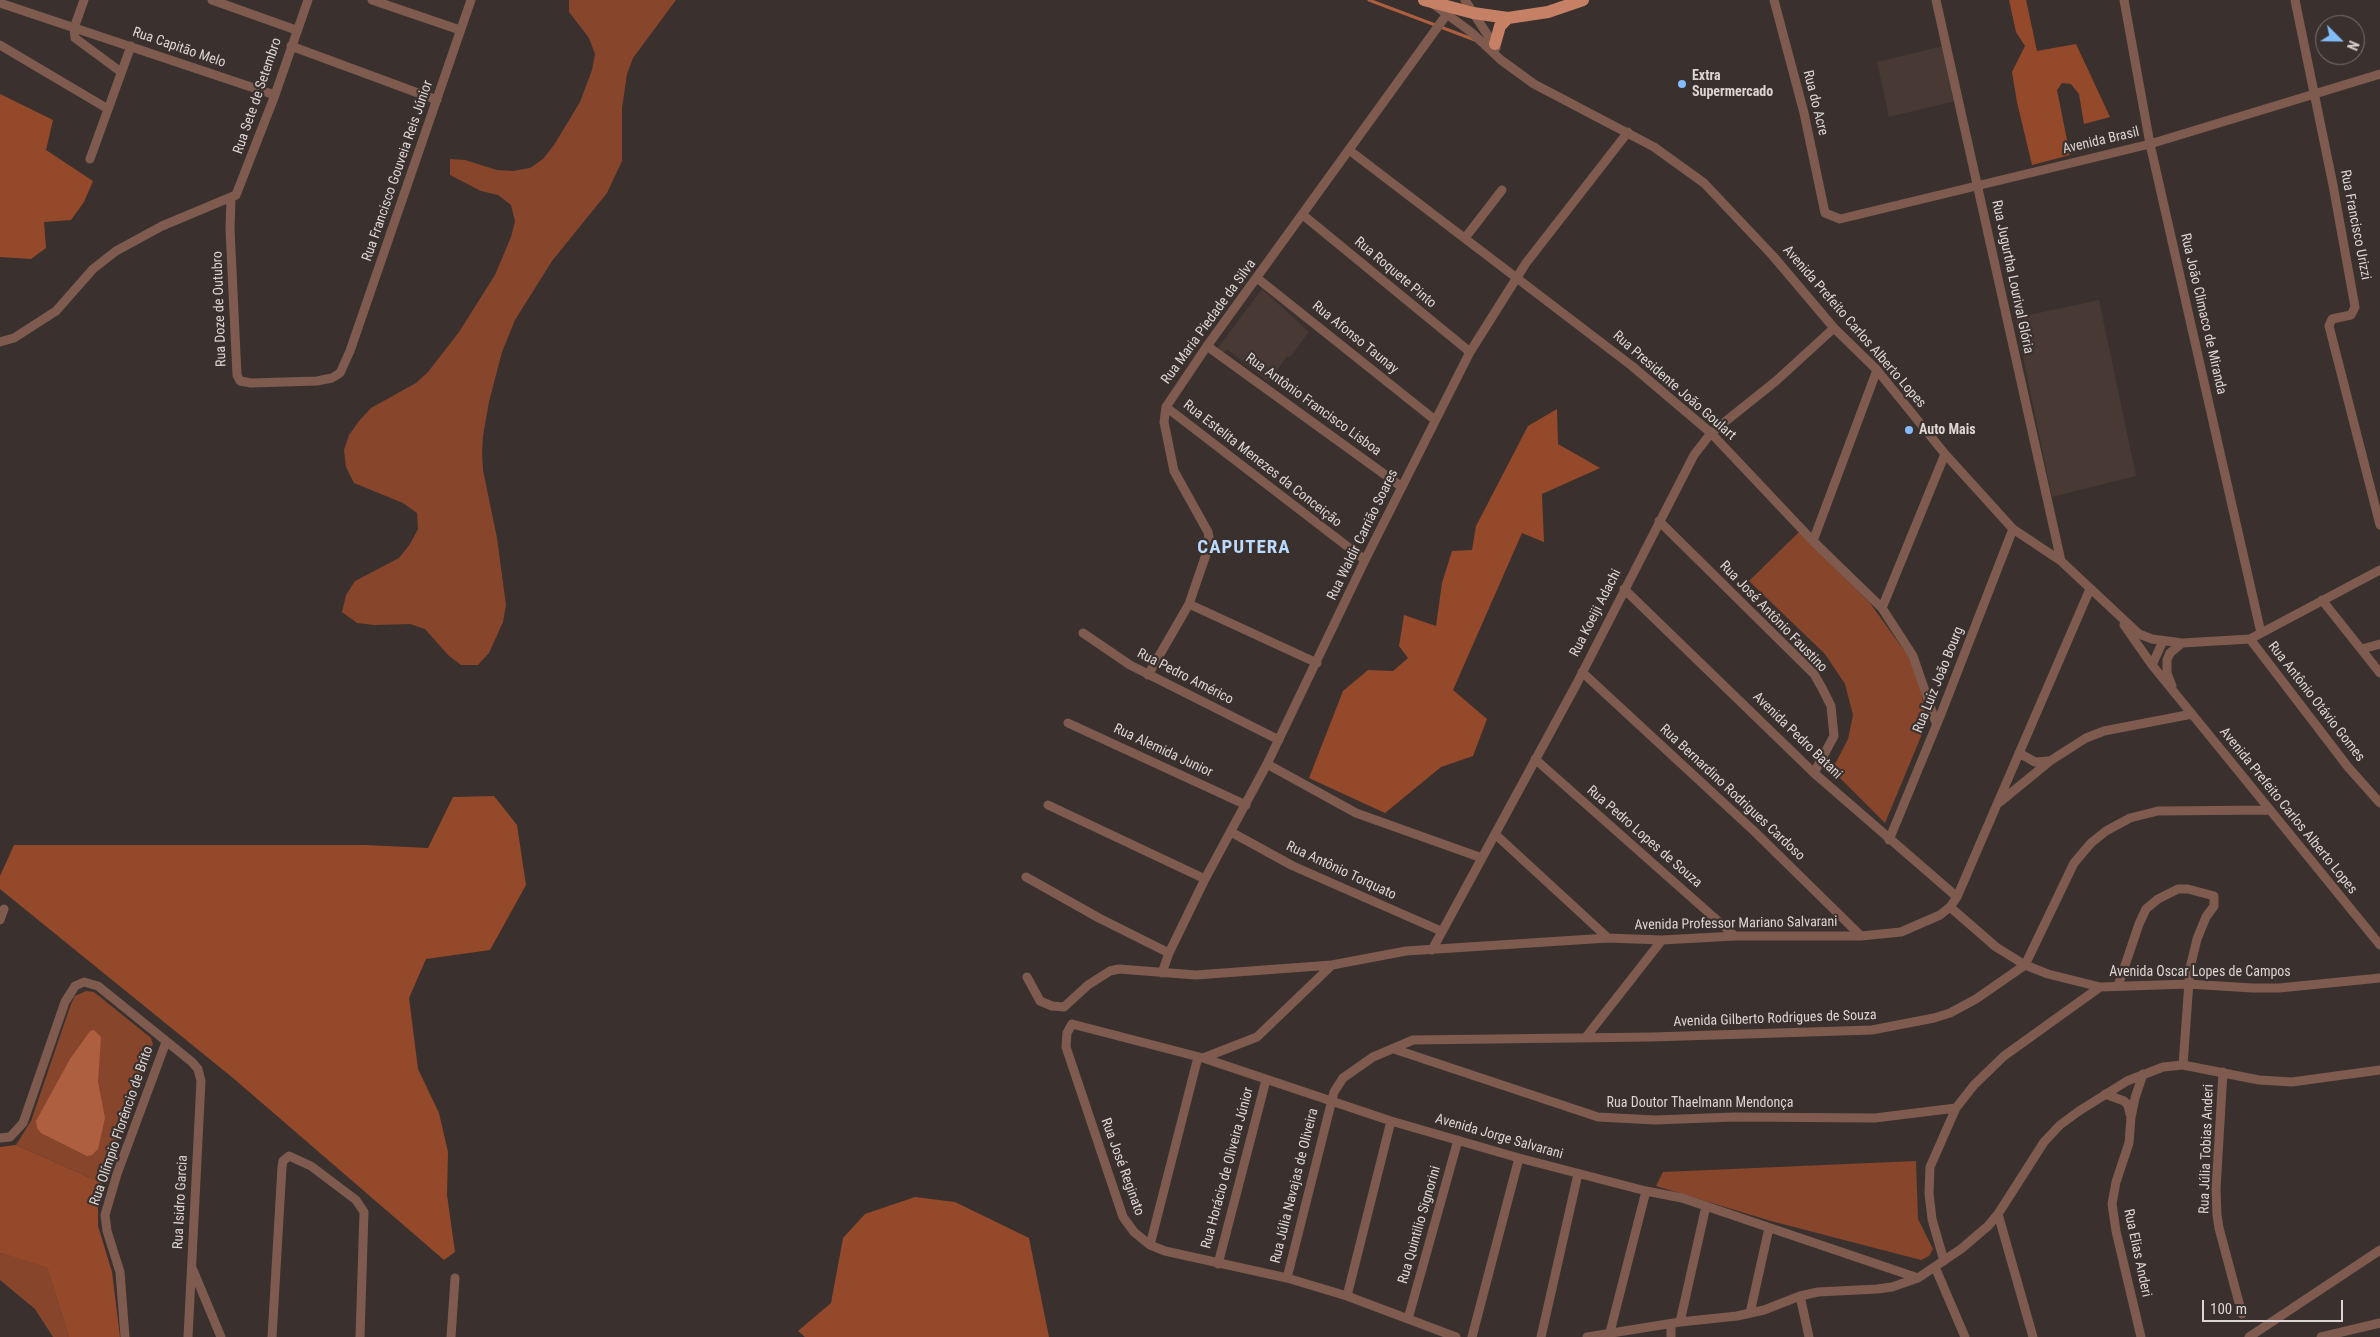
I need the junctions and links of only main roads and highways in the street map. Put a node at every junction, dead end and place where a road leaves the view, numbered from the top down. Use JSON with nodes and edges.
{"nodes":[{"id":1,"x":1583,"y":0,"type":"edge"},
{"id":2,"x":1428,"y":2,"type":"edge"},
{"id":3,"x":1508,"y":18,"type":"junction"},
{"id":4,"x":1495,"y":44,"type":"road end"}],
"edges":[{"from":1,"to":3,"type":"main road"},
{"from":2,"to":3,"type":"main road"},
{"from":3,"to":4,"type":"main road"}]}
